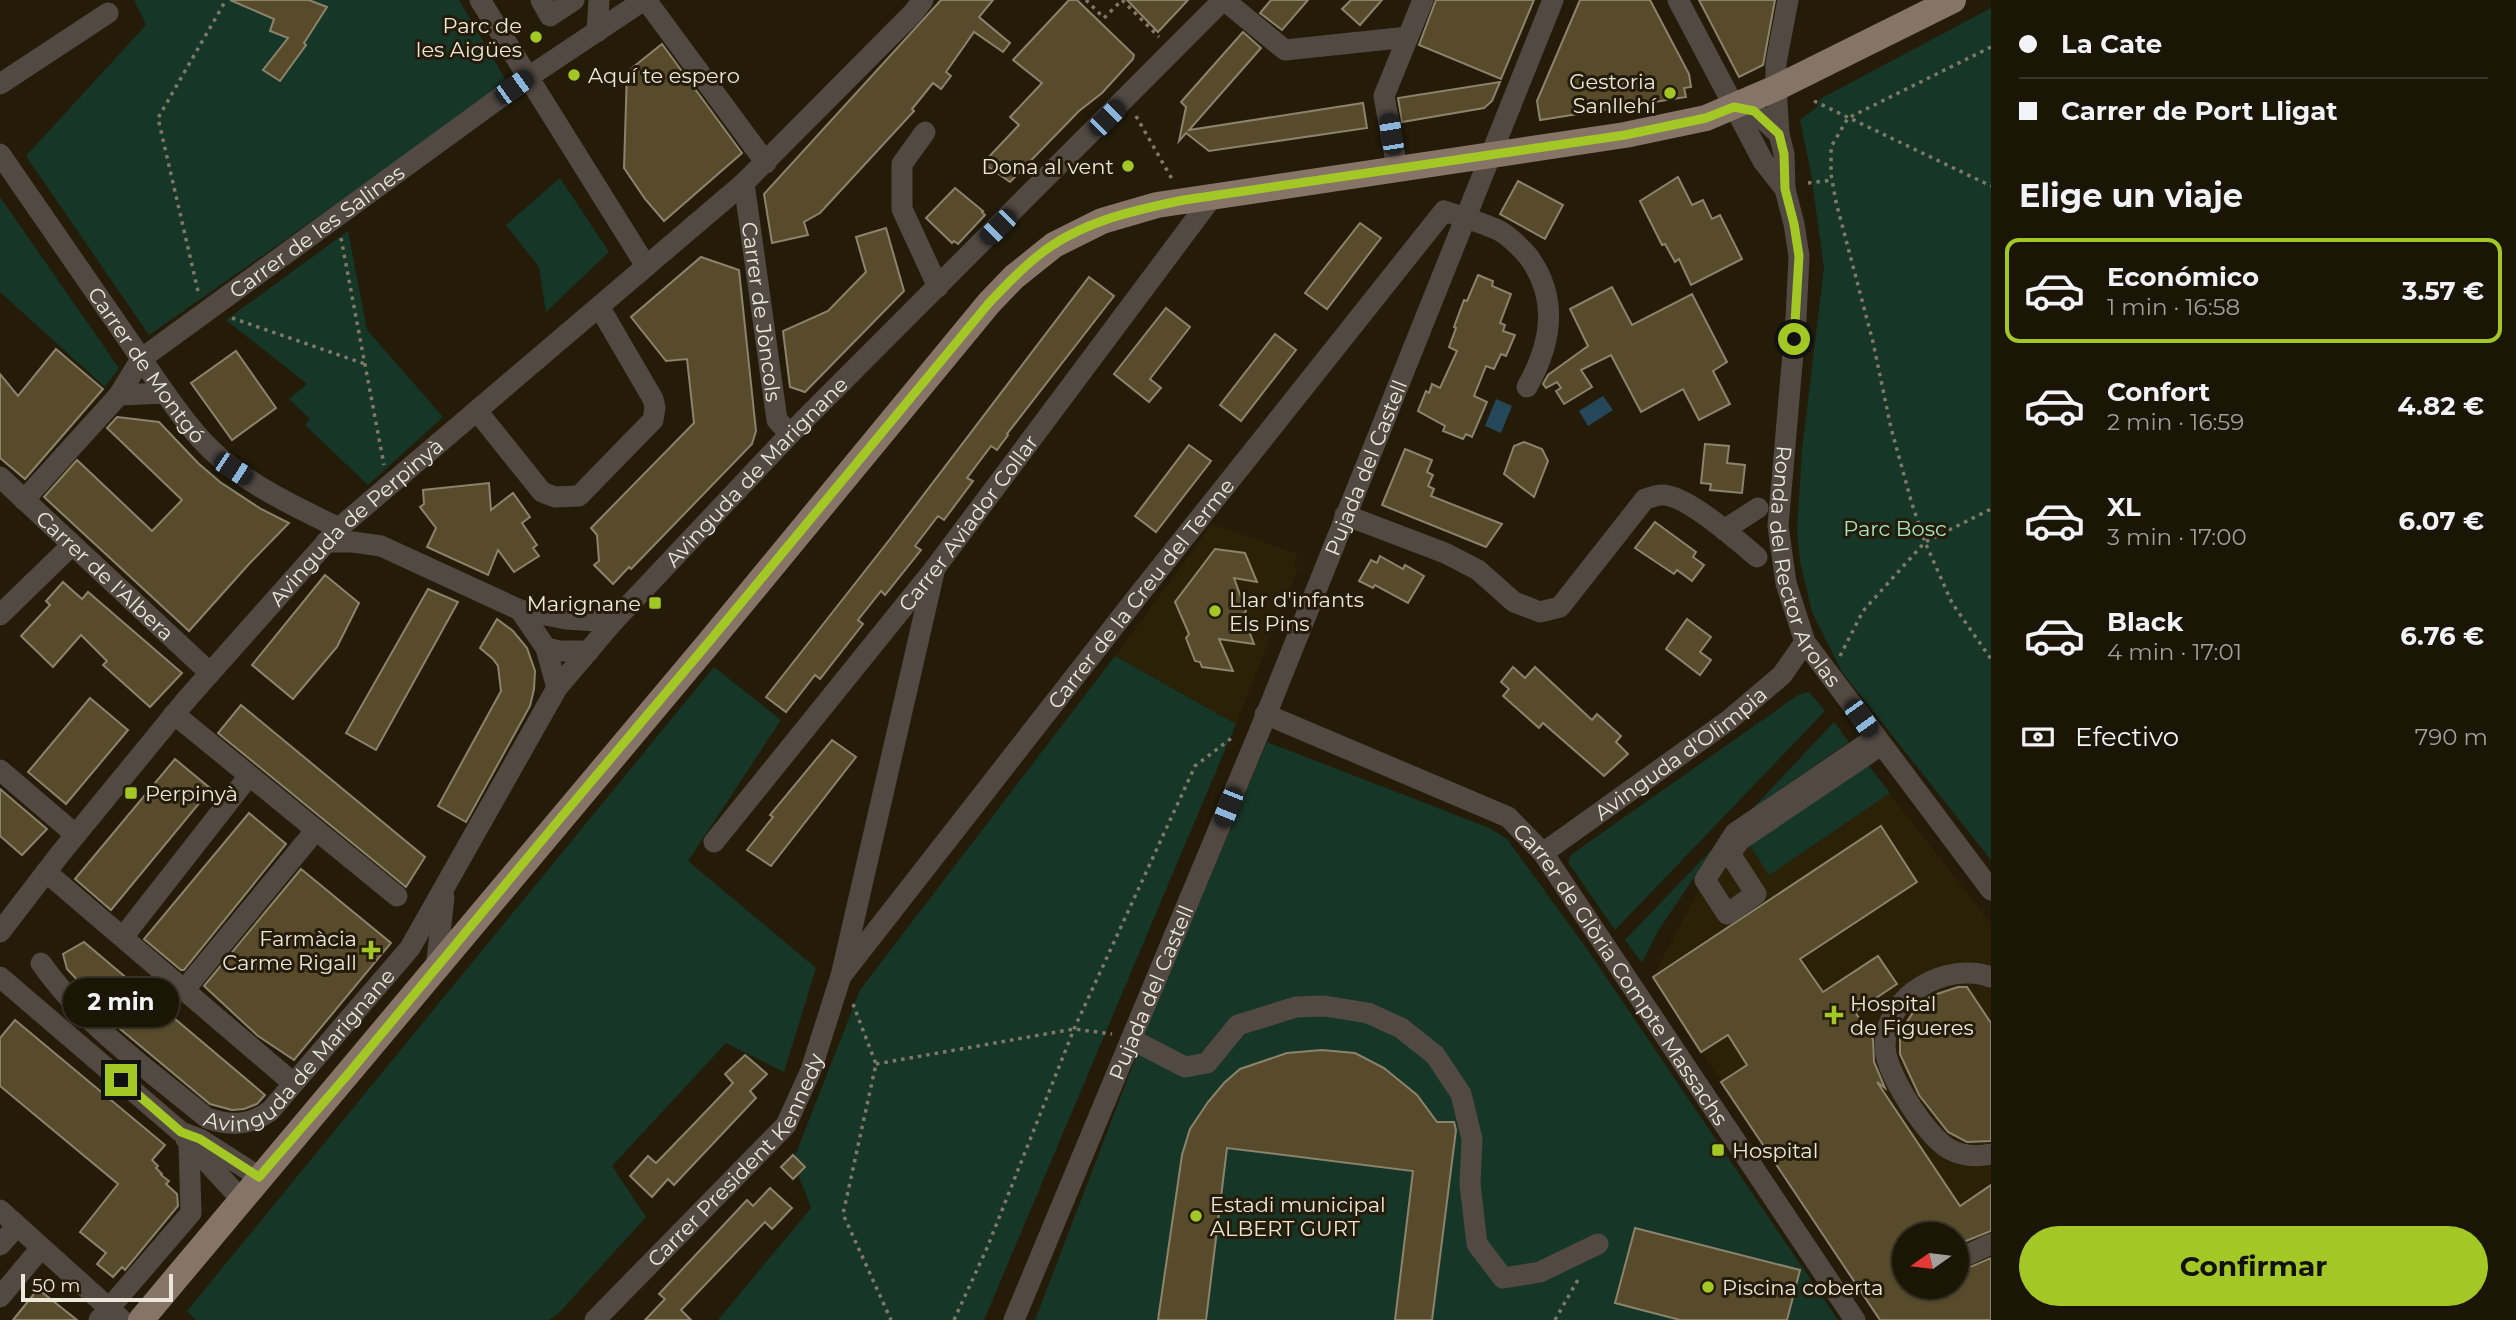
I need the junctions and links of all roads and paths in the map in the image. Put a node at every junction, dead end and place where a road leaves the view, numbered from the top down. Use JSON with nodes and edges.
{"nodes":[{"id":1,"x":226,"y":0,"type":"edge"},
{"id":2,"x":480,"y":0,"type":"edge"},
{"id":3,"x":541,"y":0,"type":"edge"},
{"id":4,"x":574,"y":0,"type":"edge"},
{"id":5,"x":599,"y":0,"type":"edge"},
{"id":6,"x":645,"y":0,"type":"edge"},
{"id":7,"x":923,"y":0,"type":"edge"},
{"id":8,"x":1086,"y":0,"type":"edge"},
{"id":9,"x":1224,"y":0,"type":"edge"},
{"id":10,"x":1423,"y":0,"type":"edge"},
{"id":11,"x":1553,"y":0,"type":"edge"},
{"id":12,"x":1678,"y":0,"type":"edge"},
{"id":13,"x":1788,"y":0,"type":"edge"},
{"id":14,"x":1953,"y":0,"type":"edge"},
{"id":15,"x":108,"y":13,"type":"dead end"},
{"id":16,"x":597,"y":32,"type":"junction"},
{"id":17,"x":1408,"y":37,"type":"junction"},
{"id":18,"x":1991,"y":47,"type":"edge"},
{"id":19,"x":1173,"y":51,"type":"junction"},
{"id":20,"x":527,"y":78,"type":"junction"},
{"id":21,"x":0,"y":84,"type":"edge"},
{"id":22,"x":1776,"y":88,"type":"junction"},
{"id":23,"x":1126,"y":99,"type":"junction"},
{"id":24,"x":1814,"y":101,"type":"dead end"},
{"id":25,"x":1734,"y":107,"type":"junction"},
{"id":26,"x":1848,"y":118,"type":"junction"},
{"id":27,"x":925,"y":132,"type":"dead end"},
{"id":28,"x":1779,"y":134,"type":"junction"},
{"id":29,"x":0,"y":154,"type":"edge"},
{"id":30,"x":1492,"y":154,"type":"junction"},
{"id":31,"x":766,"y":163,"type":"junction"},
{"id":32,"x":1397,"y":168,"type":"junction"},
{"id":33,"x":1833,"y":180,"type":"junction"},
{"id":34,"x":744,"y":183,"type":"junction"},
{"id":35,"x":1808,"y":183,"type":"dead end"},
{"id":36,"x":1991,"y":186,"type":"edge"},
{"id":37,"x":1785,"y":189,"type":"junction"},
{"id":38,"x":1213,"y":196,"type":"junction"},
{"id":39,"x":1184,"y":200,"type":"junction"},
{"id":40,"x":1466,"y":219,"type":"junction"},
{"id":41,"x":329,"y":222,"type":"junction"},
{"id":42,"x":646,"y":266,"type":"junction"},
{"id":43,"x":938,"y":287,"type":"junction"},
{"id":44,"x":600,"y":308,"type":"junction"},
{"id":45,"x":209,"y":310,"type":"junction"},
{"id":46,"x":141,"y":359,"type":"junction"},
{"id":47,"x":365,"y":364,"type":"junction"},
{"id":48,"x":1527,"y":387,"type":"dead end"},
{"id":49,"x":165,"y":393,"type":"junction"},
{"id":50,"x":119,"y":395,"type":"junction"},
{"id":51,"x":477,"y":411,"type":"junction"},
{"id":52,"x":790,"y":434,"type":"junction"},
{"id":53,"x":0,"y":477,"type":"edge"},
{"id":54,"x":394,"y":481,"type":"junction"},
{"id":55,"x":24,"y":500,"type":"junction"},
{"id":56,"x":1758,"y":508,"type":"dead end"},
{"id":57,"x":1991,"y":509,"type":"edge"},
{"id":58,"x":358,"y":512,"type":"junction"},
{"id":59,"x":1345,"y":515,"type":"junction"},
{"id":60,"x":1724,"y":530,"type":"junction"},
{"id":61,"x":333,"y":535,"type":"junction"},
{"id":62,"x":1925,"y":542,"type":"junction"},
{"id":63,"x":72,"y":545,"type":"junction"},
{"id":64,"x":381,"y":546,"type":"junction"},
{"id":65,"x":1757,"y":557,"type":"dead end"},
{"id":66,"x":935,"y":568,"type":"junction"},
{"id":67,"x":520,"y":610,"type":"junction"},
{"id":68,"x":0,"y":615,"type":"edge"},
{"id":69,"x":613,"y":622,"type":"junction"},
{"id":70,"x":1805,"y":642,"type":"junction"},
{"id":71,"x":545,"y":648,"type":"junction"},
{"id":72,"x":589,"y":650,"type":"junction"},
{"id":73,"x":1840,"y":656,"type":"dead end"},
{"id":74,"x":1991,"y":659,"type":"edge"},
{"id":75,"x":209,"y":672,"type":"junction"},
{"id":76,"x":557,"y":688,"type":"junction"},
{"id":77,"x":174,"y":714,"type":"junction"},
{"id":78,"x":1265,"y":714,"type":"junction"},
{"id":79,"x":1238,"y":733,"type":"dead end"},
{"id":80,"x":1878,"y":742,"type":"junction"},
{"id":81,"x":0,"y":770,"type":"edge"},
{"id":82,"x":249,"y":776,"type":"junction"},
{"id":83,"x":315,"y":831,"type":"junction"},
{"id":84,"x":76,"y":835,"type":"junction"},
{"id":85,"x":714,"y":842,"type":"dead end"},
{"id":86,"x":1543,"y":853,"type":"junction"},
{"id":87,"x":46,"y":872,"type":"junction"},
{"id":88,"x":444,"y":888,"type":"junction"},
{"id":89,"x":1991,"y":890,"type":"edge"},
{"id":90,"x":397,"y":896,"type":"dead end"},
{"id":91,"x":0,"y":932,"type":"edge"},
{"id":92,"x":122,"y":937,"type":"junction"},
{"id":93,"x":41,"y":963,"type":"dead end"},
{"id":94,"x":436,"y":969,"type":"junction"},
{"id":95,"x":841,"y":976,"type":"junction"},
{"id":96,"x":0,"y":977,"type":"edge"},
{"id":97,"x":1991,"y":977,"type":"edge"},
{"id":98,"x":185,"y":989,"type":"junction"},
{"id":99,"x":1073,"y":1029,"type":"junction"},
{"id":100,"x":1131,"y":1039,"type":"junction"},
{"id":101,"x":322,"y":1051,"type":"junction"},
{"id":102,"x":876,"y":1064,"type":"junction"},
{"id":103,"x":349,"y":1073,"type":"junction"},
{"id":104,"x":293,"y":1083,"type":"junction"},
{"id":105,"x":185,"y":1139,"type":"junction"},
{"id":106,"x":1991,"y":1154,"type":"edge"},
{"id":107,"x":259,"y":1177,"type":"junction"},
{"id":108,"x":240,"y":1199,"type":"junction"},
{"id":109,"x":0,"y":1210,"type":"edge"},
{"id":110,"x":17,"y":1226,"type":"junction"},
{"id":111,"x":1598,"y":1244,"type":"joint"},
{"id":112,"x":1991,"y":1244,"type":"edge"},
{"id":113,"x":0,"y":1245,"type":"edge"},
{"id":114,"x":41,"y":1248,"type":"junction"},
{"id":115,"x":1969,"y":1254,"type":"edge"},
{"id":116,"x":0,"y":1297,"type":"edge"},
{"id":117,"x":110,"y":1316,"type":"edge"},
{"id":118,"x":152,"y":1316,"type":"edge"},
{"id":119,"x":595,"y":1320,"type":"edge"},
{"id":120,"x":891,"y":1320,"type":"edge"},
{"id":121,"x":954,"y":1320,"type":"edge"},
{"id":122,"x":1014,"y":1320,"type":"edge"},
{"id":123,"x":1555,"y":1320,"type":"edge"},
{"id":124,"x":1855,"y":1320,"type":"edge"}],
"edges":[{"from":1,"to":45,"type":"path"},
{"from":2,"to":20,"type":"street"},
{"from":3,"to":4,"type":"street"},
{"from":5,"to":16,"type":"street"},
{"from":6,"to":16,"type":"street","name":"Carrer de les Salines"},
{"from":6,"to":31,"type":"street"},
{"from":7,"to":31,"type":"street","name":"Avinguda de Perpinyà"},
{"from":8,"to":19,"type":"path"},
{"from":9,"to":17,"type":"street"},
{"from":9,"to":19,"type":"street","name":"Avinguda de Marignane"},
{"from":10,"to":17,"type":"street"},
{"from":11,"to":30,"type":"street","name":"Pujada del Castell"},
{"from":12,"to":25,"type":"street","name":"Ronda del Rector Arolas"},
{"from":13,"to":22,"type":"street","name":"Ronda del Rector Arolas"},
{"from":14,"to":22,"type":"main road"},
{"from":15,"to":21,"type":"street"},
{"from":16,"to":20,"type":"street","name":"Carrer de les Salines"},
{"from":17,"to":32,"type":"street"},
{"from":18,"to":26,"type":"path"},
{"from":19,"to":23,"type":"street","name":"Avinguda de Marignane"},
{"from":20,"to":41,"type":"street","name":"Carrer de les Salines"},
{"from":20,"to":42,"type":"street"},
{"from":22,"to":25,"type":"main road"},
{"from":22,"to":28,"type":"street","name":"Ronda del Rector Arolas"},
{"from":23,"to":39,"type":"path"},
{"from":23,"to":43,"type":"street","name":"Avinguda de Marignane"},
{"from":24,"to":26,"type":"path"},
{"from":25,"to":28,"type":"street"},
{"from":25,"to":30,"type":"main road"},
{"from":25,"to":37,"type":"street","name":"Ronda del Rector Arolas"},
{"from":26,"to":33,"type":"path"},
{"from":26,"to":36,"type":"path"},
{"from":27,"to":43,"type":"street"},
{"from":28,"to":37,"type":"street","name":"Ronda del Rector Arolas"},
{"from":29,"to":46,"type":"street","name":"Carrer de Montgó"},
{"from":30,"to":32,"type":"main road"},
{"from":30,"to":40,"type":"street","name":"Pujada del Castell"},
{"from":31,"to":34,"type":"street","name":"Avinguda de Perpinyà"},
{"from":32,"to":38,"type":"main road"},
{"from":33,"to":35,"type":"path"},
{"from":33,"to":62,"type":"path"},
{"from":34,"to":42,"type":"street","name":"Avinguda de Perpinyà"},
{"from":34,"to":52,"type":"street","name":"Carrer de Jòncols"},
{"from":37,"to":70,"type":"street","name":"Ronda del Rector Arolas"},
{"from":38,"to":39,"type":"main road"},
{"from":38,"to":66,"type":"street","name":"Carrer Aviador Collar"},
{"from":39,"to":94,"type":"main road"},
{"from":40,"to":48,"type":"street"},
{"from":40,"to":59,"type":"street","name":"Pujada del Castell"},
{"from":40,"to":95,"type":"street","name":"Carrer de la Creu del Terme"},
{"from":41,"to":45,"type":"street","name":"Carrer de les Salines"},
{"from":41,"to":47,"type":"path"},
{"from":42,"to":44,"type":"street","name":"Avinguda de Perpinyà"},
{"from":43,"to":52,"type":"street","name":"Avinguda de Marignane"},
{"from":44,"to":51,"type":"street","name":"Avinguda de Perpinyà"},
{"from":44,"to":51,"type":"street"},
{"from":45,"to":46,"type":"street","name":"Carrer de les Salines"},
{"from":45,"to":47,"type":"path"},
{"from":46,"to":49,"type":"street","name":"Carrer de Montgó"},
{"from":46,"to":50,"type":"street","name":"Carrer de les Salines"},
{"from":47,"to":54,"type":"path"},
{"from":49,"to":50,"type":"street"},
{"from":49,"to":61,"type":"street","name":"Carrer de Montgó"},
{"from":50,"to":55,"type":"street","name":"Carrer de les Salines"},
{"from":51,"to":54,"type":"street","name":"Avinguda de Perpinyà"},
{"from":52,"to":69,"type":"street","name":"Avinguda de Marignane"},
{"from":53,"to":55,"type":"street","name":"Carrer de l'Albera"},
{"from":54,"to":58,"type":"street","name":"Avinguda de Perpinyà"},
{"from":55,"to":63,"type":"street","name":"Carrer de l'Albera"},
{"from":56,"to":60,"type":"street","name":"Ronda del Rector Arolas"},
{"from":57,"to":62,"type":"path"},
{"from":58,"to":61,"type":"street","name":"Avinguda de Perpinyà"},
{"from":58,"to":64,"type":"street"},
{"from":59,"to":60,"type":"street"},
{"from":59,"to":78,"type":"street","name":"Pujada del Castell"},
{"from":60,"to":65,"type":"street"},
{"from":61,"to":64,"type":"street","name":"Carrer de Montgó"},
{"from":61,"to":75,"type":"street","name":"Avinguda de Perpinyà"},
{"from":62,"to":73,"type":"path"},
{"from":62,"to":74,"type":"path"},
{"from":63,"to":68,"type":"street"},
{"from":63,"to":75,"type":"street","name":"Carrer de l'Albera"},
{"from":64,"to":67,"type":"street","name":"Carrer de Montgó"},
{"from":66,"to":85,"type":"street","name":"Carrer Aviador Collar"},
{"from":66,"to":95,"type":"street","name":"Carrer President Kennedy"},
{"from":67,"to":69,"type":"street","name":"Carrer de Montgó"},
{"from":67,"to":71,"type":"street"},
{"from":69,"to":72,"type":"street","name":"Avinguda de Marignane"},
{"from":70,"to":80,"type":"street","name":"Ronda del Rector Arolas"},
{"from":70,"to":86,"type":"street","name":"Avinguda d'Olimpia"},
{"from":71,"to":72,"type":"street"},
{"from":71,"to":76,"type":"street"},
{"from":72,"to":76,"type":"street","name":"Avinguda de Marignane"},
{"from":75,"to":77,"type":"street","name":"Avinguda de Perpinyà"},
{"from":76,"to":88,"type":"street","name":"Avinguda de Marignane"},
{"from":77,"to":82,"type":"street"},
{"from":77,"to":84,"type":"street","name":"Avinguda de Perpinyà"},
{"from":78,"to":86,"type":"street","name":"Carrer de Glòria Compte Massachs"},
{"from":78,"to":100,"type":"street","name":"Pujada del Castell"},
{"from":79,"to":99,"type":"path"},
{"from":80,"to":80,"type":"street"},
{"from":80,"to":89,"type":"street","name":"Ronda del Rector Arolas"},
{"from":81,"to":84,"type":"street"},
{"from":82,"to":83,"type":"street"},
{"from":82,"to":92,"type":"street"},
{"from":83,"to":90,"type":"street"},
{"from":83,"to":98,"type":"street"},
{"from":84,"to":87,"type":"street","name":"Avinguda de Perpinyà"},
{"from":86,"to":124,"type":"street","name":"Carrer de Glòria Compte Massachs"},
{"from":87,"to":91,"type":"street","name":"Avinguda de Perpinyà"},
{"from":87,"to":92,"type":"street"},
{"from":88,"to":94,"type":"street","name":"Avinguda de Marignane"},
{"from":88,"to":101,"type":"street","name":"Avinguda de Marignane"},
{"from":92,"to":98,"type":"street"},
{"from":93,"to":104,"type":"street","name":"Avinguda de Marignane"},
{"from":94,"to":103,"type":"main road"},
{"from":95,"to":102,"type":"path"},
{"from":95,"to":119,"type":"street","name":"Carrer President Kennedy"},
{"from":96,"to":105,"type":"street"},
{"from":97,"to":106,"type":"street"},
{"from":98,"to":104,"type":"street"},
{"from":99,"to":100,"type":"path"},
{"from":99,"to":102,"type":"path"},
{"from":99,"to":121,"type":"path"},
{"from":100,"to":111,"type":"street"},
{"from":100,"to":122,"type":"street","name":"Pujada del Castell"},
{"from":101,"to":103,"type":"street"},
{"from":101,"to":104,"type":"street","name":"Avinguda de Marignane"},
{"from":102,"to":120,"type":"path"},
{"from":103,"to":107,"type":"main road"},
{"from":105,"to":107,"type":"street"},
{"from":105,"to":108,"type":"street"},
{"from":105,"to":117,"type":"street"},
{"from":107,"to":108,"type":"main road"},
{"from":108,"to":118,"type":"main road"},
{"from":109,"to":110,"type":"street"},
{"from":110,"to":113,"type":"street"},
{"from":110,"to":114,"type":"street"},
{"from":111,"to":123,"type":"path"},
{"from":112,"to":115,"type":"street"},
{"from":114,"to":116,"type":"street"},
{"from":114,"to":117,"type":"street"}]}
